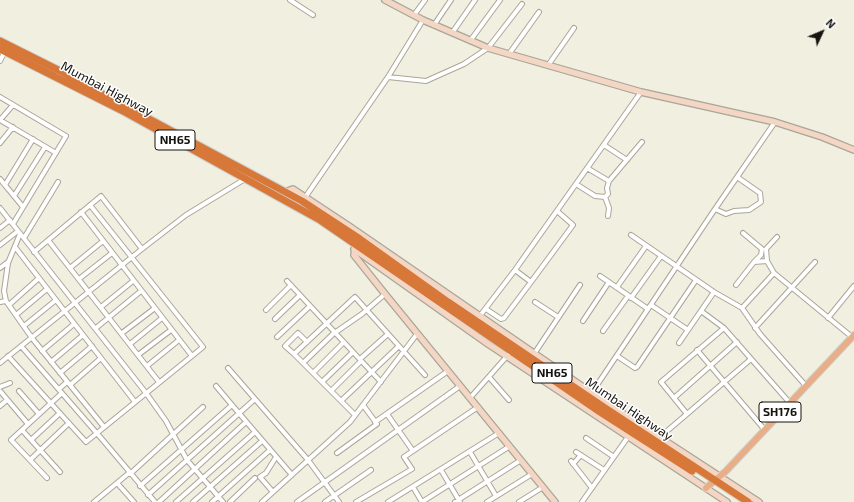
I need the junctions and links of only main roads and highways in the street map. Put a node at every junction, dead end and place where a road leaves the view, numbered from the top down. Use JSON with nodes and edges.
{"nodes":[{"id":1,"x":0,"y":41,"type":"edge"},
{"id":2,"x":3,"y":50,"type":"edge"},
{"id":3,"x":358,"y":242,"type":"junction"},
{"id":4,"x":853,"y":336,"type":"edge"},
{"id":5,"x":714,"y":483,"type":"junction"},
{"id":6,"x":739,"y":502,"type":"edge"},
{"id":7,"x":748,"y":502,"type":"edge"}],
"edges":[{"from":1,"to":3,"type":"highway","number":"NH65"},
{"from":2,"to":3,"type":"highway","name":"Mumbai Highway","number":"NH65"},
{"from":3,"to":5,"type":"highway","name":"Mumbai Highway","number":"NH65"},
{"from":3,"to":5,"type":"highway","name":"Mumbai Highway","number":"NH65"},
{"from":4,"to":5,"type":"main road","number":"SH176"},
{"from":5,"to":6,"type":"highway","name":"Mumbai Highway","number":"NH65"},
{"from":5,"to":7,"type":"highway","name":"Mumbai Highway","number":"NH65"}]}
